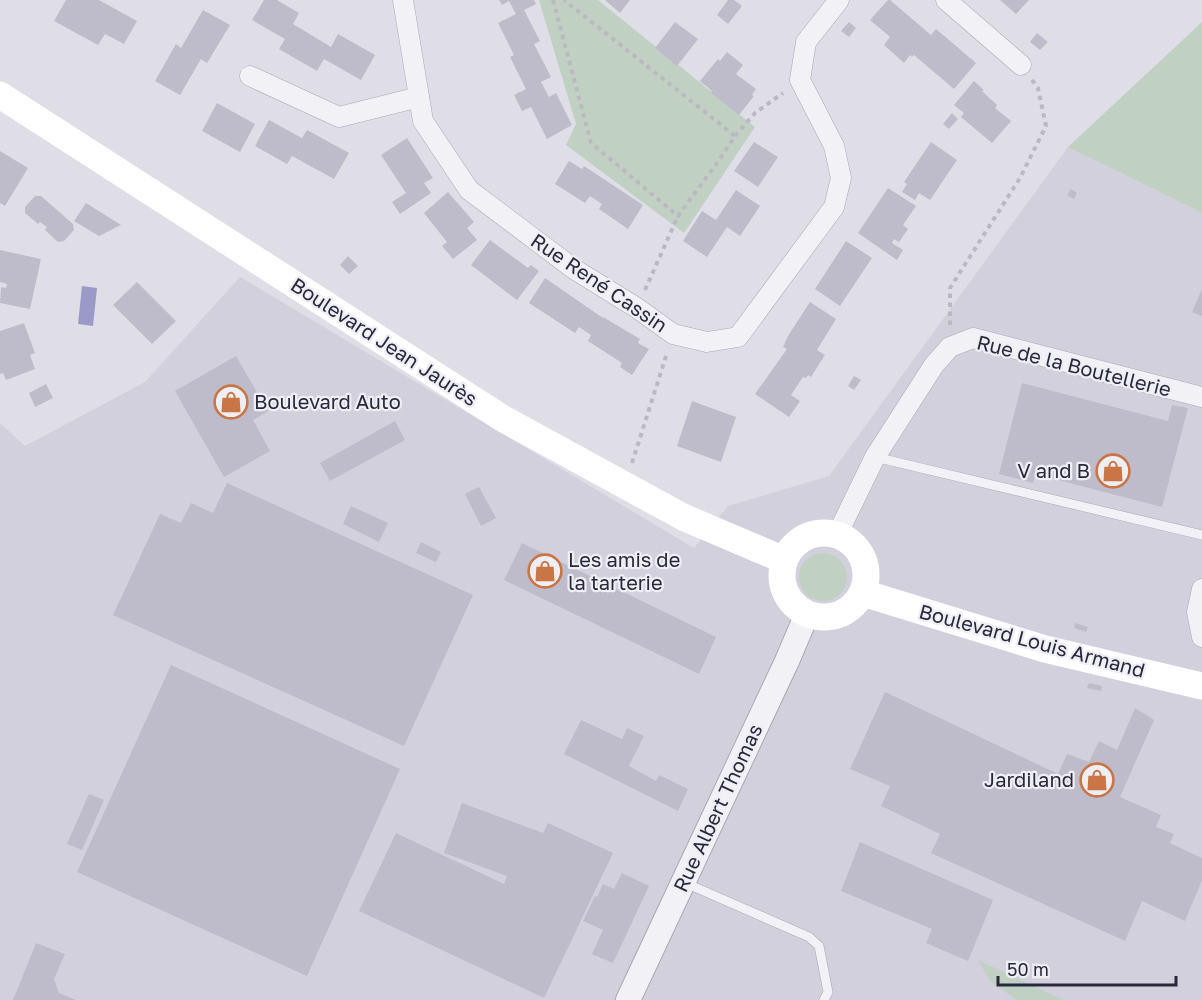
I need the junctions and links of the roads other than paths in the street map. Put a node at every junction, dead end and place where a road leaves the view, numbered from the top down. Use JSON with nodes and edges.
{"nodes":[{"id":1,"x":403,"y":0,"type":"edge"},
{"id":2,"x":839,"y":0,"type":"edge"},
{"id":3,"x":946,"y":0,"type":"edge"},
{"id":4,"x":1021,"y":65,"type":"road end"},
{"id":5,"x":250,"y":76,"type":"dead end"},
{"id":6,"x":0,"y":95,"type":"edge"},
{"id":7,"x":419,"y":97,"type":"junction"},
{"id":8,"x":1202,"y":397,"type":"edge"},
{"id":9,"x":875,"y":457,"type":"junction"},
{"id":10,"x":837,"y":535,"type":"junction"},
{"id":11,"x":1202,"y":535,"type":"edge"},
{"id":12,"x":784,"y":560,"type":"junction"},
{"id":13,"x":1202,"y":589,"type":"edge"},
{"id":14,"x":863,"y":593,"type":"junction"},
{"id":15,"x":807,"y":614,"type":"junction"},
{"id":16,"x":1202,"y":637,"type":"edge"},
{"id":17,"x":1202,"y":686,"type":"edge"},
{"id":18,"x":683,"y":882,"type":"junction"},
{"id":19,"x":628,"y":1000,"type":"edge"},
{"id":20,"x":824,"y":1000,"type":"edge"}],
"edges":[{"from":1,"to":7,"type":"street","name":"Rue René Cassin"},
{"from":2,"to":7,"type":"street","name":"Rue René Cassin"},
{"from":3,"to":4,"type":"street"},
{"from":5,"to":7,"type":"street"},
{"from":6,"to":12,"type":"main road","name":"Boulevard Jean Jaurès"},
{"from":8,"to":9,"type":"street","name":"Rue de la Boutellerie"},
{"from":9,"to":10,"type":"street","name":"Rue de la Boutellerie"},
{"from":9,"to":11,"type":"lane"},
{"from":10,"to":12,"type":"main road"},
{"from":10,"to":14,"type":"main road"},
{"from":12,"to":15,"type":"main road"},
{"from":13,"to":16,"type":"street"},
{"from":14,"to":15,"type":"main road"},
{"from":14,"to":17,"type":"main road","name":"Boulevard Louis Armand"},
{"from":15,"to":18,"type":"street","name":"Rue Albert Thomas"},
{"from":18,"to":19,"type":"street","name":"Rue Albert Thomas"},
{"from":18,"to":20,"type":"lane"}]}
